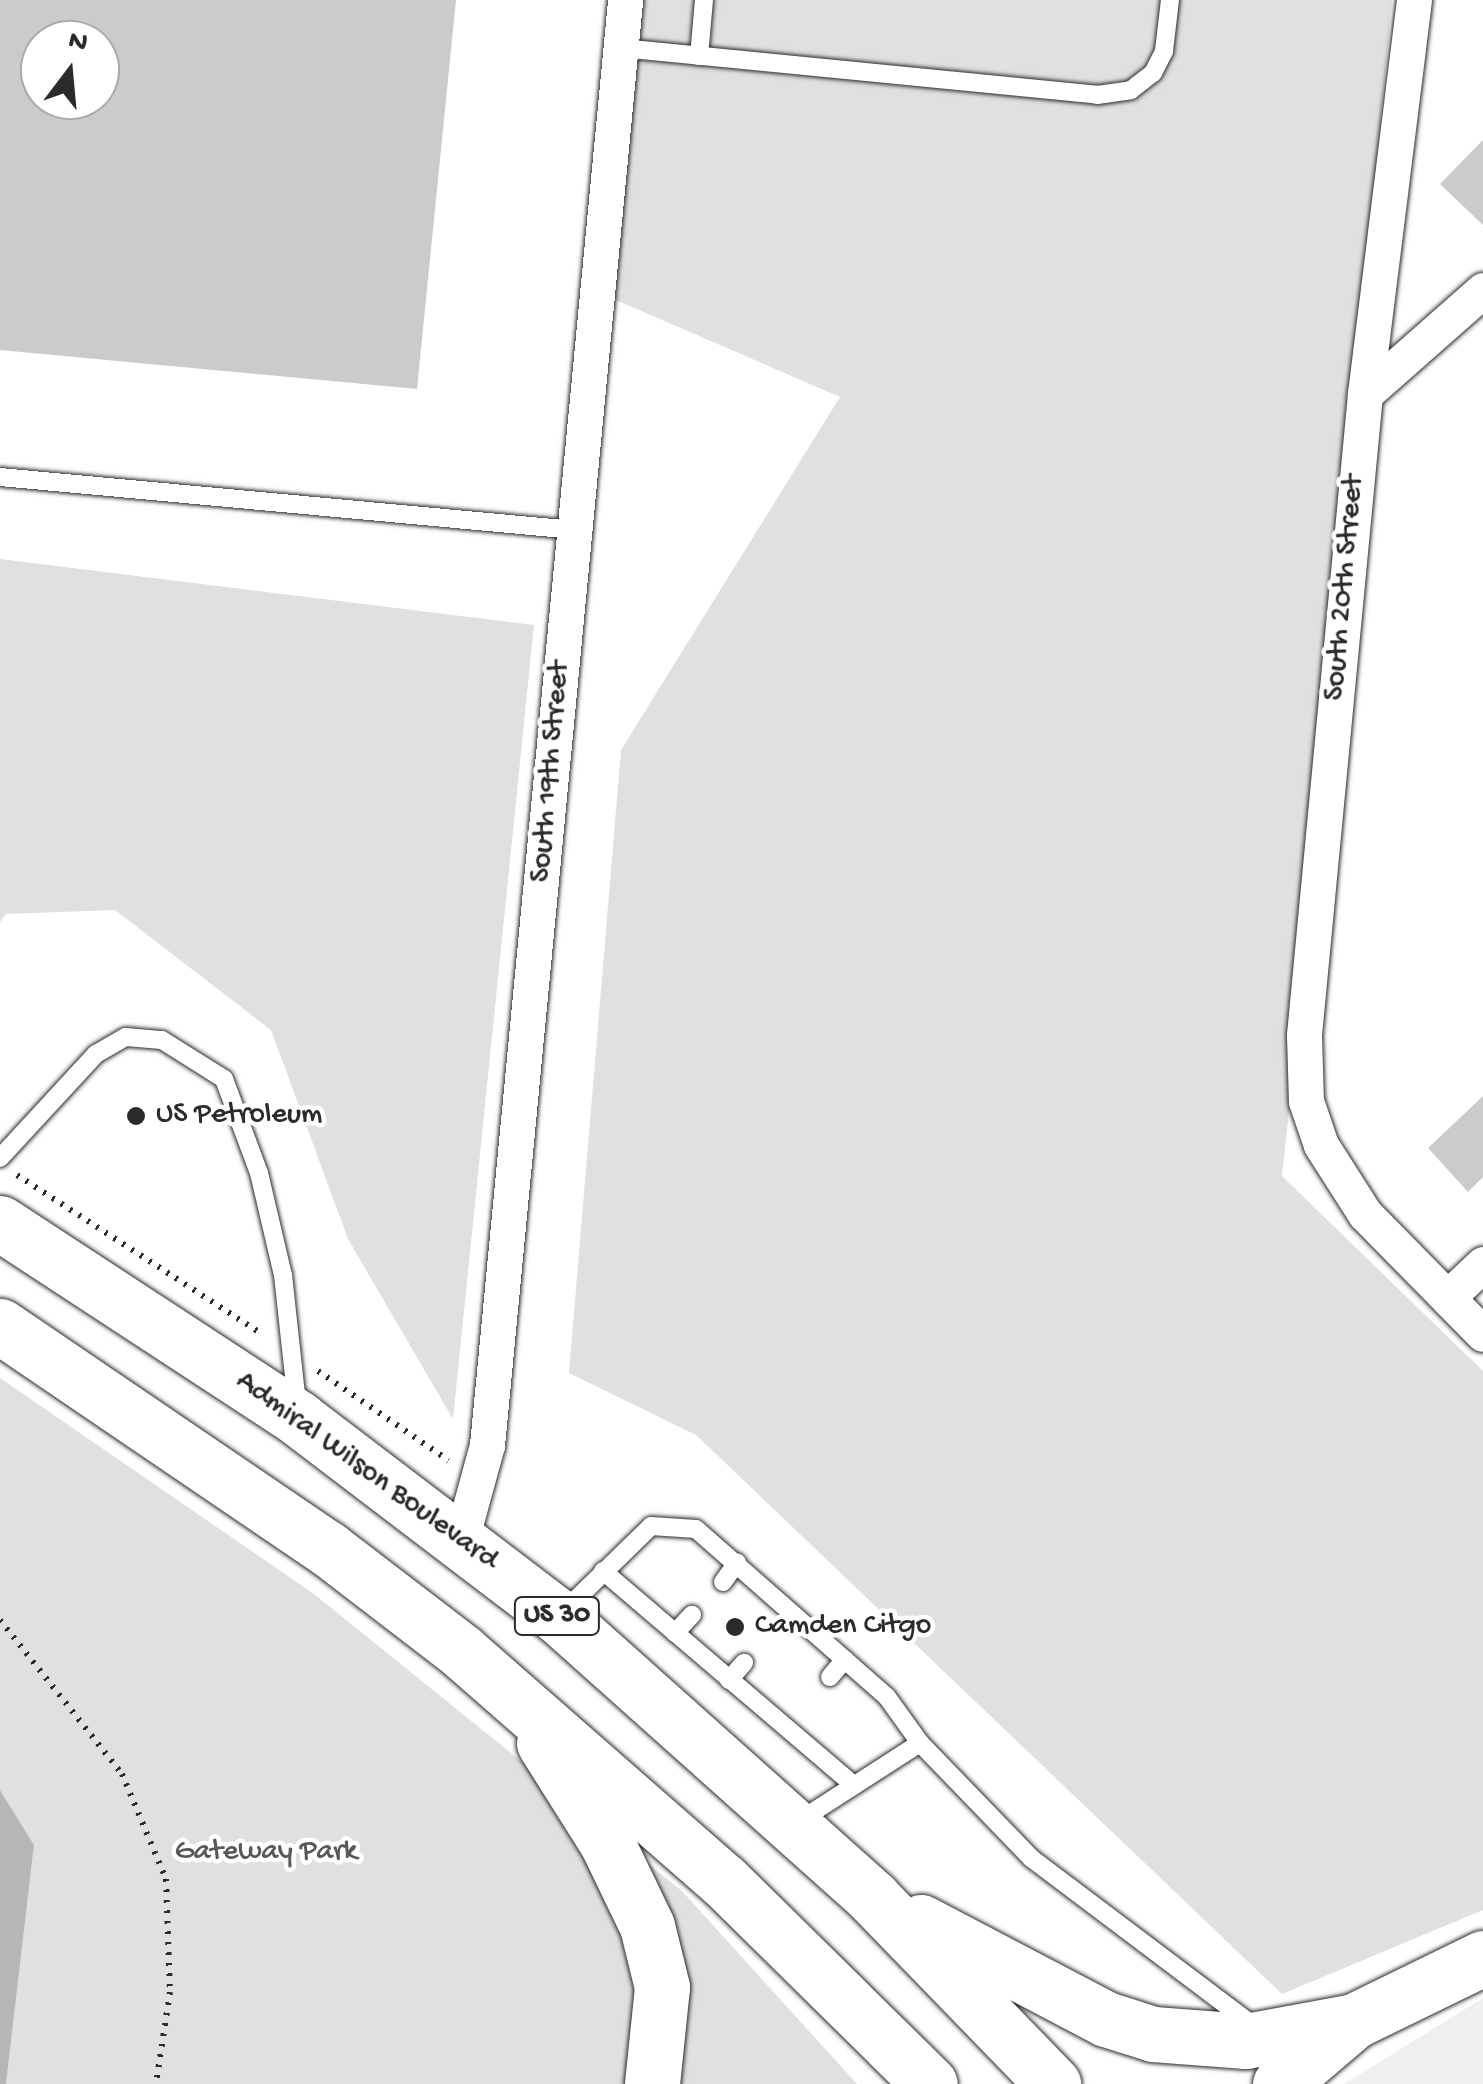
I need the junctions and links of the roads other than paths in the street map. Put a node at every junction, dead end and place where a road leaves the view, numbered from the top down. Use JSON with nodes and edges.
{"nodes":[{"id":1,"x":625,"y":0,"type":"edge"},
{"id":2,"x":704,"y":0,"type":"edge"},
{"id":3,"x":1170,"y":0,"type":"edge"},
{"id":4,"x":1414,"y":0,"type":"edge"},
{"id":5,"x":620,"y":53,"type":"junction"},
{"id":6,"x":699,"y":56,"type":"junction"},
{"id":7,"x":1483,"y":290,"type":"edge"},
{"id":8,"x":1365,"y":394,"type":"junction"},
{"id":9,"x":0,"y":477,"type":"edge"},
{"id":10,"x":575,"y":530,"type":"junction"},
{"id":11,"x":0,"y":1158,"type":"edge"},
{"id":12,"x":0,"y":1223,"type":"edge"},
{"id":13,"x":1483,"y":1264,"type":"edge"},
{"id":14,"x":1448,"y":1297,"type":"junction"},
{"id":15,"x":0,"y":1326,"type":"edge"},
{"id":16,"x":1483,"y":1334,"type":"edge"},
{"id":17,"x":299,"y":1420,"type":"junction"},
{"id":18,"x":462,"y":1540,"type":"junction"},
{"id":19,"x":737,"y":1562,"type":"junction"},
{"id":20,"x":603,"y":1571,"type":"junction"},
{"id":21,"x":723,"y":1582,"type":"dead end"},
{"id":22,"x":789,"y":1609,"type":"junction"},
{"id":23,"x":692,"y":1615,"type":"dead end"},
{"id":24,"x":558,"y":1616,"type":"junction"},
{"id":25,"x":774,"y":1626,"type":"dead end"},
{"id":26,"x":675,"y":1633,"type":"junction"},
{"id":27,"x":845,"y":1659,"type":"junction"},
{"id":28,"x":744,"y":1662,"type":"dead end"},
{"id":29,"x":830,"y":1677,"type":"dead end"},
{"id":30,"x":729,"y":1680,"type":"junction"},
{"id":31,"x":516,"y":1698,"type":"junction"},
{"id":32,"x":798,"y":1713,"type":"dead end"},
{"id":33,"x":785,"y":1727,"type":"junction"},
{"id":34,"x":920,"y":1743,"type":"junction"},
{"id":35,"x":852,"y":1784,"type":"junction"},
{"id":36,"x":794,"y":1824,"type":"junction"},
{"id":37,"x":873,"y":1898,"type":"junction"},
{"id":38,"x":1483,"y":1958,"type":"edge"},
{"id":39,"x":1275,"y":2061,"type":"edge"},
{"id":40,"x":652,"y":2084,"type":"edge"},
{"id":41,"x":930,"y":2084,"type":"edge"},
{"id":42,"x":1053,"y":2084,"type":"edge"}],
"edges":[{"from":1,"to":5,"type":"street","name":"South 19th Street"},
{"from":2,"to":6,"type":"lane"},
{"from":3,"to":6,"type":"lane"},
{"from":4,"to":8,"type":"street","name":"South 20th Street"},
{"from":5,"to":6,"type":"lane"},
{"from":5,"to":10,"type":"street","name":"South 19th Street"},
{"from":7,"to":8,"type":"street"},
{"from":8,"to":14,"type":"street","name":"South 20th Street"},
{"from":9,"to":10,"type":"lane"},
{"from":10,"to":18,"type":"street","name":"South 19th Street"},
{"from":11,"to":17,"type":"lane"},
{"from":12,"to":17,"type":"highway","name":"Admiral Wilson Boulevard","number":"US 30"},
{"from":13,"to":14,"type":"street"},
{"from":14,"to":16,"type":"street","name":"South 20th Street"},
{"from":15,"to":31,"type":"highway","number":"US 30"},
{"from":17,"to":18,"type":"highway","name":"Admiral Wilson Boulevard","number":"US 30"},
{"from":18,"to":24,"type":"highway","name":"Admiral Wilson Boulevard","number":"US 30"},
{"from":19,"to":20,"type":"lane"},
{"from":19,"to":21,"type":"lane"},
{"from":19,"to":22,"type":"lane"},
{"from":20,"to":24,"type":"lane"},
{"from":20,"to":26,"type":"lane"},
{"from":22,"to":25,"type":"lane"},
{"from":22,"to":27,"type":"lane"},
{"from":23,"to":26,"type":"lane"},
{"from":24,"to":36,"type":"highway","name":"Admiral Wilson Boulevard","number":"US 30"},
{"from":26,"to":30,"type":"lane"},
{"from":27,"to":29,"type":"lane"},
{"from":27,"to":34,"type":"lane"},
{"from":28,"to":30,"type":"lane"},
{"from":30,"to":33,"type":"lane"},
{"from":31,"to":40,"type":"highway"},
{"from":31,"to":41,"type":"highway","number":"US 30"},
{"from":32,"to":33,"type":"lane"},
{"from":33,"to":35,"type":"lane"},
{"from":34,"to":35,"type":"lane"},
{"from":34,"to":39,"type":"lane"},
{"from":35,"to":36,"type":"lane"},
{"from":36,"to":37,"type":"highway","name":"Admiral Wilson Boulevard","number":"US 30"},
{"from":37,"to":39,"type":"highway"},
{"from":37,"to":42,"type":"highway","name":"Admiral Wilson Boulevard","number":"US 30"},
{"from":38,"to":39,"type":"highway"}]}
